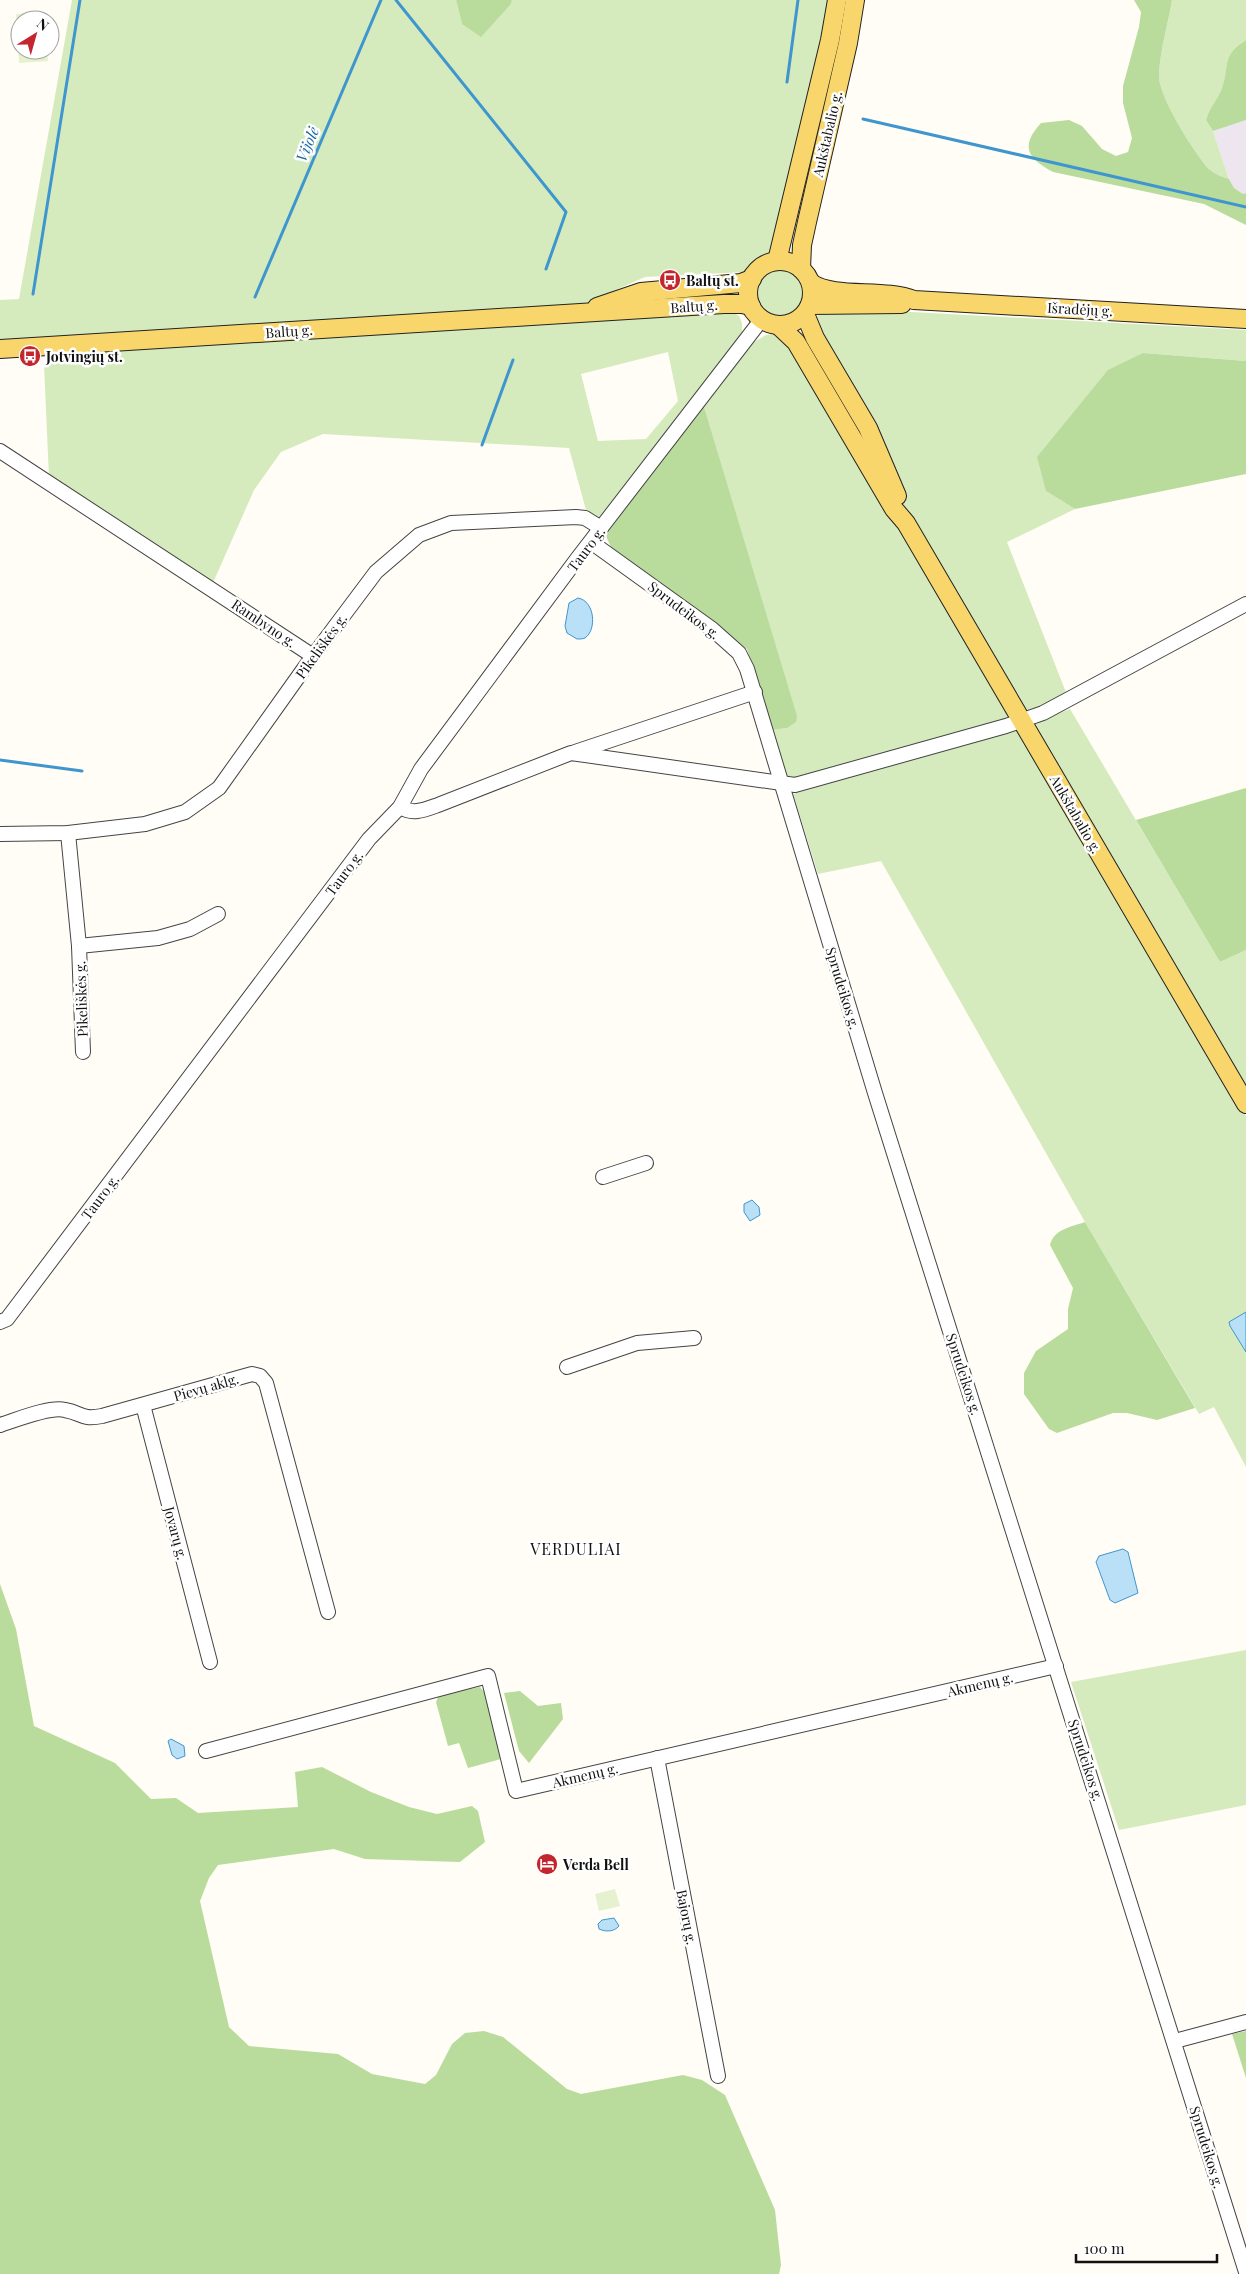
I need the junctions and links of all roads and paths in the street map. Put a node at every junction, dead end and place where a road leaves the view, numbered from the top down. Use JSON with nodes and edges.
{"nodes":[{"id":1,"x":837,"y":0,"type":"edge"},
{"id":2,"x":855,"y":0,"type":"edge"},
{"id":3,"x":777,"y":261,"type":"junction"},
{"id":4,"x":806,"y":276,"type":"junction"},
{"id":5,"x":752,"y":279,"type":"junction"},
{"id":6,"x":914,"y":300,"type":"junction"},
{"id":7,"x":807,"y":309,"type":"junction"},
{"id":8,"x":578,"y":313,"type":"junction"},
{"id":9,"x":764,"y":317,"type":"junction"},
{"id":10,"x":1246,"y":319,"type":"edge"},
{"id":11,"x":0,"y":349,"type":"edge"},
{"id":12,"x":0,"y":451,"type":"edge"},
{"id":13,"x":906,"y":523,"type":"junction"},
{"id":14,"x":601,"y":528,"type":"junction"},
{"id":15,"x":591,"y":542,"type":"junction"},
{"id":16,"x":1246,"y":604,"type":"edge"},
{"id":17,"x":313,"y":656,"type":"junction"},
{"id":18,"x":755,"y":692,"type":"junction"},
{"id":19,"x":1022,"y":722,"type":"junction"},
{"id":20,"x":571,"y":753,"type":"junction"},
{"id":21,"x":781,"y":783,"type":"junction"},
{"id":22,"x":400,"y":807,"type":"junction"},
{"id":23,"x":68,"y":833,"type":"junction"},
{"id":24,"x":0,"y":834,"type":"edge"},
{"id":25,"x":218,"y":914,"type":"dead end"},
{"id":26,"x":79,"y":946,"type":"junction"},
{"id":27,"x":83,"y":1052,"type":"dead end"},
{"id":28,"x":1246,"y":1104,"type":"edge"},
{"id":29,"x":646,"y":1163,"type":"dead end"},
{"id":30,"x":603,"y":1177,"type":"dead end"},
{"id":31,"x":0,"y":1322,"type":"edge"},
{"id":32,"x":694,"y":1338,"type":"dead end"},
{"id":33,"x":568,"y":1367,"type":"dead end"},
{"id":34,"x":142,"y":1405,"type":"junction"},
{"id":35,"x":0,"y":1425,"type":"edge"},
{"id":36,"x":328,"y":1612,"type":"dead end"},
{"id":37,"x":210,"y":1662,"type":"dead end"},
{"id":38,"x":1056,"y":1666,"type":"junction"},
{"id":39,"x":206,"y":1752,"type":"dead end"},
{"id":40,"x":657,"y":1758,"type":"junction"},
{"id":41,"x":1246,"y":2022,"type":"edge"},
{"id":42,"x":1175,"y":2041,"type":"junction"},
{"id":43,"x":718,"y":2076,"type":"dead end"},
{"id":44,"x":1246,"y":2272,"type":"edge"}],
"edges":[{"from":1,"to":3,"type":"main road","name":"Aukštabalio g."},
{"from":2,"to":4,"type":"main road","name":"Aukštabalio g."},
{"from":3,"to":4,"type":"main road"},
{"from":3,"to":5,"type":"main road"},
{"from":4,"to":6,"type":"main road","name":"Išradėjų g."},
{"from":4,"to":7,"type":"main road"},
{"from":5,"to":8,"type":"main road","name":"Baltų g."},
{"from":5,"to":9,"type":"main road"},
{"from":6,"to":7,"type":"main road","name":"Išradėjų g."},
{"from":6,"to":10,"type":"main road","name":"Išradėjų g."},
{"from":7,"to":9,"type":"main road"},
{"from":7,"to":13,"type":"main road","name":"Aukštabalio g."},
{"from":8,"to":9,"type":"main road","name":"Baltų g."},
{"from":8,"to":11,"type":"main road","name":"Baltų g."},
{"from":9,"to":13,"type":"main road","name":"Aukštabalio g."},
{"from":9,"to":14,"type":"street","name":"Tauro g."},
{"from":12,"to":17,"type":"street","name":"Rambyno g."},
{"from":13,"to":19,"type":"main road","name":"Aukštabalio g."},
{"from":14,"to":15,"type":"street","name":"Tauro g."},
{"from":14,"to":17,"type":"street","name":"Pikeliškės g."},
{"from":15,"to":18,"type":"street","name":"Sprudeikos g."},
{"from":15,"to":22,"type":"street","name":"Tauro g."},
{"from":16,"to":19,"type":"street"},
{"from":17,"to":23,"type":"street","name":"Pikeliškės g."},
{"from":18,"to":20,"type":"street"},
{"from":18,"to":21,"type":"street","name":"Sprudeikos g."},
{"from":19,"to":21,"type":"street"},
{"from":19,"to":28,"type":"main road","name":"Aukštabalio g."},
{"from":20,"to":21,"type":"street"},
{"from":20,"to":22,"type":"street"},
{"from":21,"to":38,"type":"street","name":"Sprudeikos g."},
{"from":22,"to":31,"type":"street","name":"Tauro g."},
{"from":23,"to":24,"type":"street","name":"Pikeliškės g."},
{"from":23,"to":26,"type":"street","name":"Pikeliškės g."},
{"from":25,"to":26,"type":"street","name":"Pikeliškės g."},
{"from":26,"to":27,"type":"street","name":"Pikeliškės g."},
{"from":29,"to":30,"type":"street"},
{"from":32,"to":33,"type":"street"},
{"from":34,"to":35,"type":"street","name":"Pievų aklg."},
{"from":34,"to":36,"type":"street","name":"Pievų aklg."},
{"from":34,"to":37,"type":"street","name":"Jovarų g."},
{"from":38,"to":40,"type":"street","name":"Akmenų g."},
{"from":38,"to":42,"type":"street","name":"Sprudeikos g."},
{"from":39,"to":40,"type":"street","name":"Akmenų g."},
{"from":40,"to":43,"type":"street","name":"Bajorų g."},
{"from":41,"to":42,"type":"street"},
{"from":42,"to":44,"type":"street","name":"Sprudeikos g."}]}
